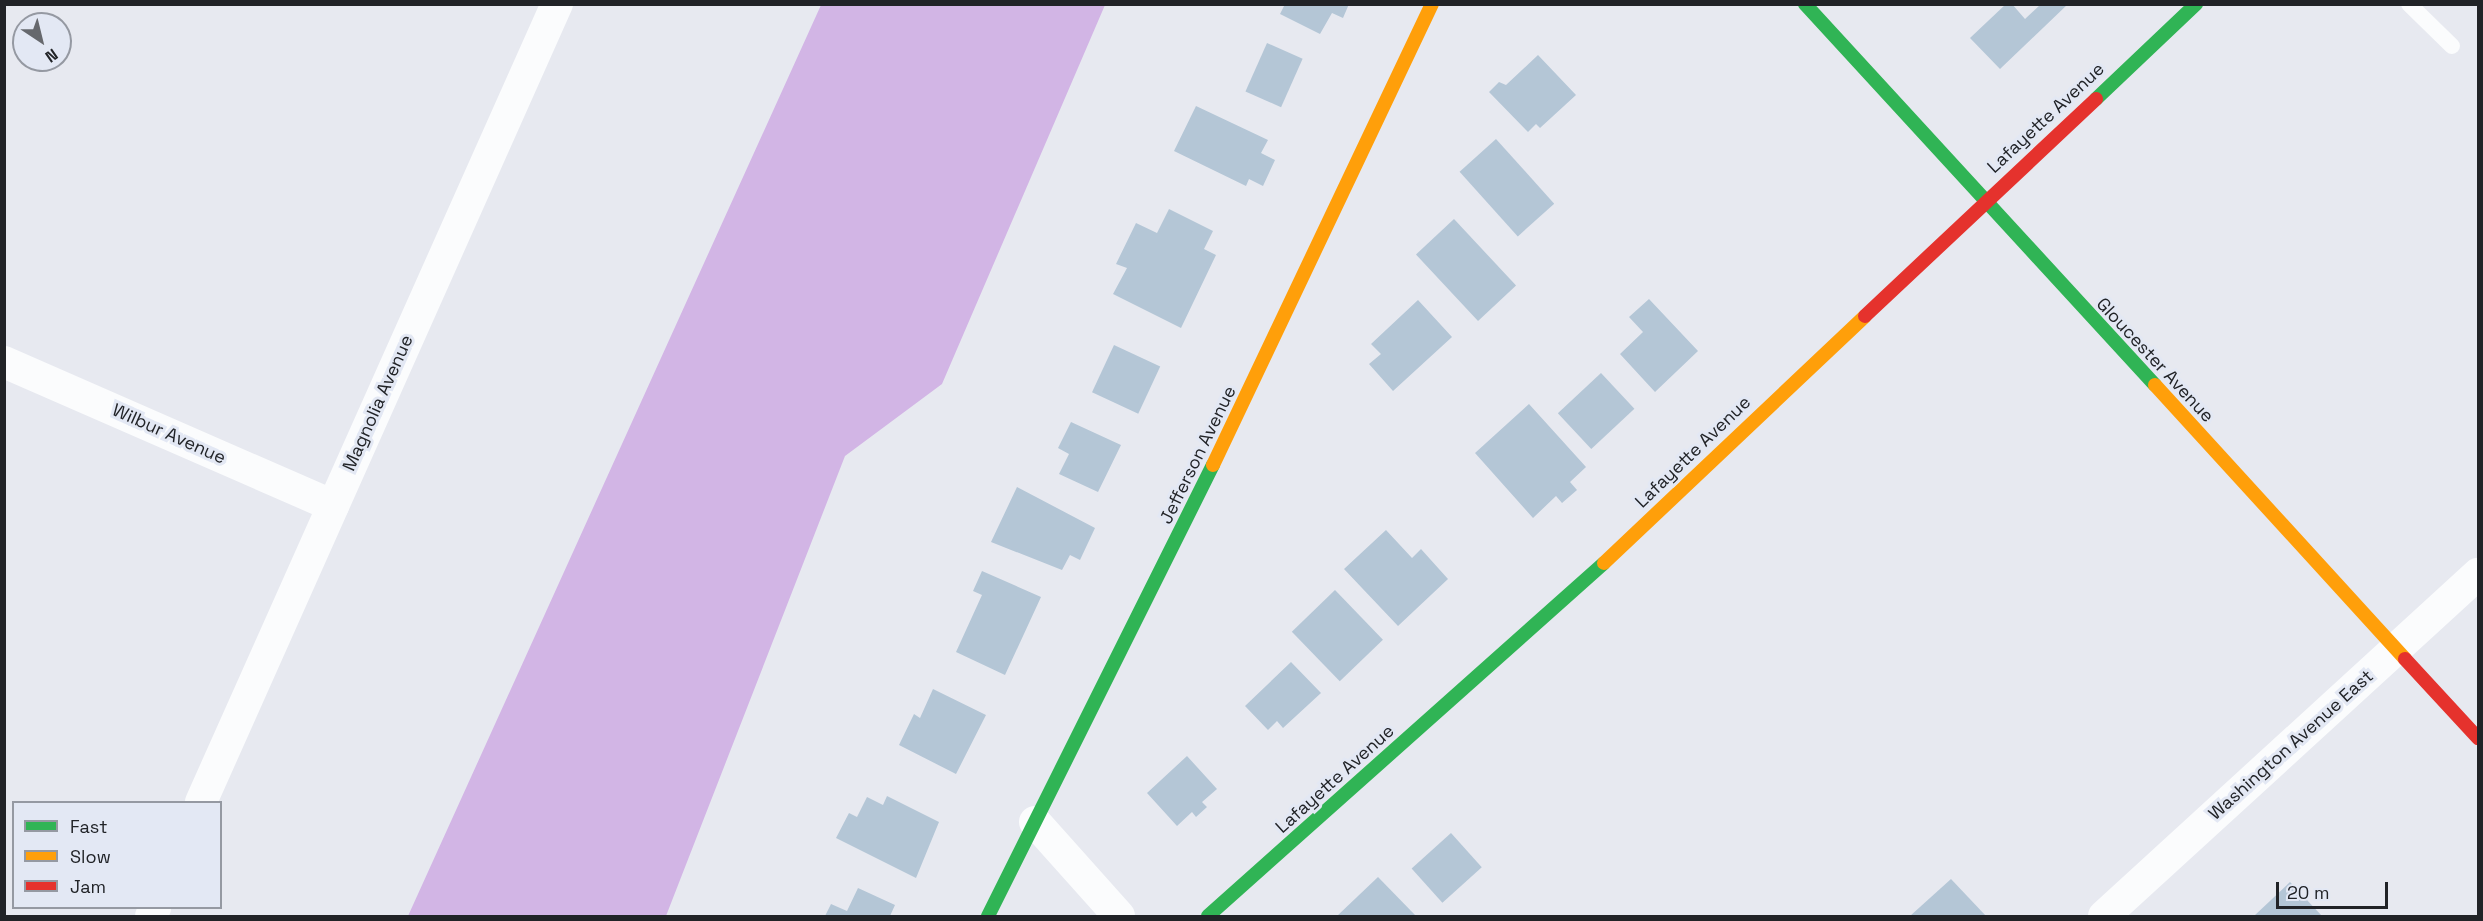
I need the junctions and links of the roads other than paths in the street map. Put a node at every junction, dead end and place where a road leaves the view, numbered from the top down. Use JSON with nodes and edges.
{"nodes":[{"id":1,"x":557,"y":4,"type":"edge"},
{"id":2,"x":1432,"y":4,"type":"edge"},
{"id":3,"x":1805,"y":4,"type":"edge"},
{"id":4,"x":2196,"y":4,"type":"edge"},
{"id":5,"x":2409,"y":4,"type":"edge"},
{"id":6,"x":2452,"y":46,"type":"dead end"},
{"id":7,"x":1984,"y":200,"type":"junction"},
{"id":8,"x":4,"y":362,"type":"edge"},
{"id":9,"x":333,"y":506,"type":"junction"},
{"id":10,"x":2478,"y":574,"type":"edge"},
{"id":11,"x":2396,"y":649,"type":"junction"},
{"id":12,"x":2478,"y":738,"type":"edge"},
{"id":13,"x":201,"y":801,"type":"edge"},
{"id":14,"x":1035,"y":822,"type":"junction"},
{"id":15,"x":988,"y":916,"type":"edge"},
{"id":16,"x":1119,"y":916,"type":"edge"},
{"id":17,"x":1208,"y":916,"type":"edge"},
{"id":18,"x":2104,"y":916,"type":"edge"}],
"edges":[{"from":1,"to":9,"type":"street","name":"Magnolia Avenue"},
{"from":2,"to":14,"type":"street","name":"Jefferson Avenue"},
{"from":3,"to":7,"type":"street","name":"Gloucester Avenue"},
{"from":4,"to":7,"type":"street","name":"Lafayette Avenue"},
{"from":5,"to":6,"type":"lane"},
{"from":7,"to":11,"type":"street","name":"Gloucester Avenue"},
{"from":7,"to":17,"type":"street","name":"Lafayette Avenue"},
{"from":8,"to":9,"type":"street","name":"Wilbur Avenue"},
{"from":9,"to":13,"type":"street","name":"Magnolia Avenue"},
{"from":10,"to":11,"type":"street","name":"Washington Avenue East"},
{"from":11,"to":12,"type":"street","name":"Gloucester Avenue"},
{"from":11,"to":18,"type":"street","name":"Washington Avenue East"},
{"from":14,"to":15,"type":"street","name":"Jefferson Avenue"},
{"from":14,"to":16,"type":"street"}]}
